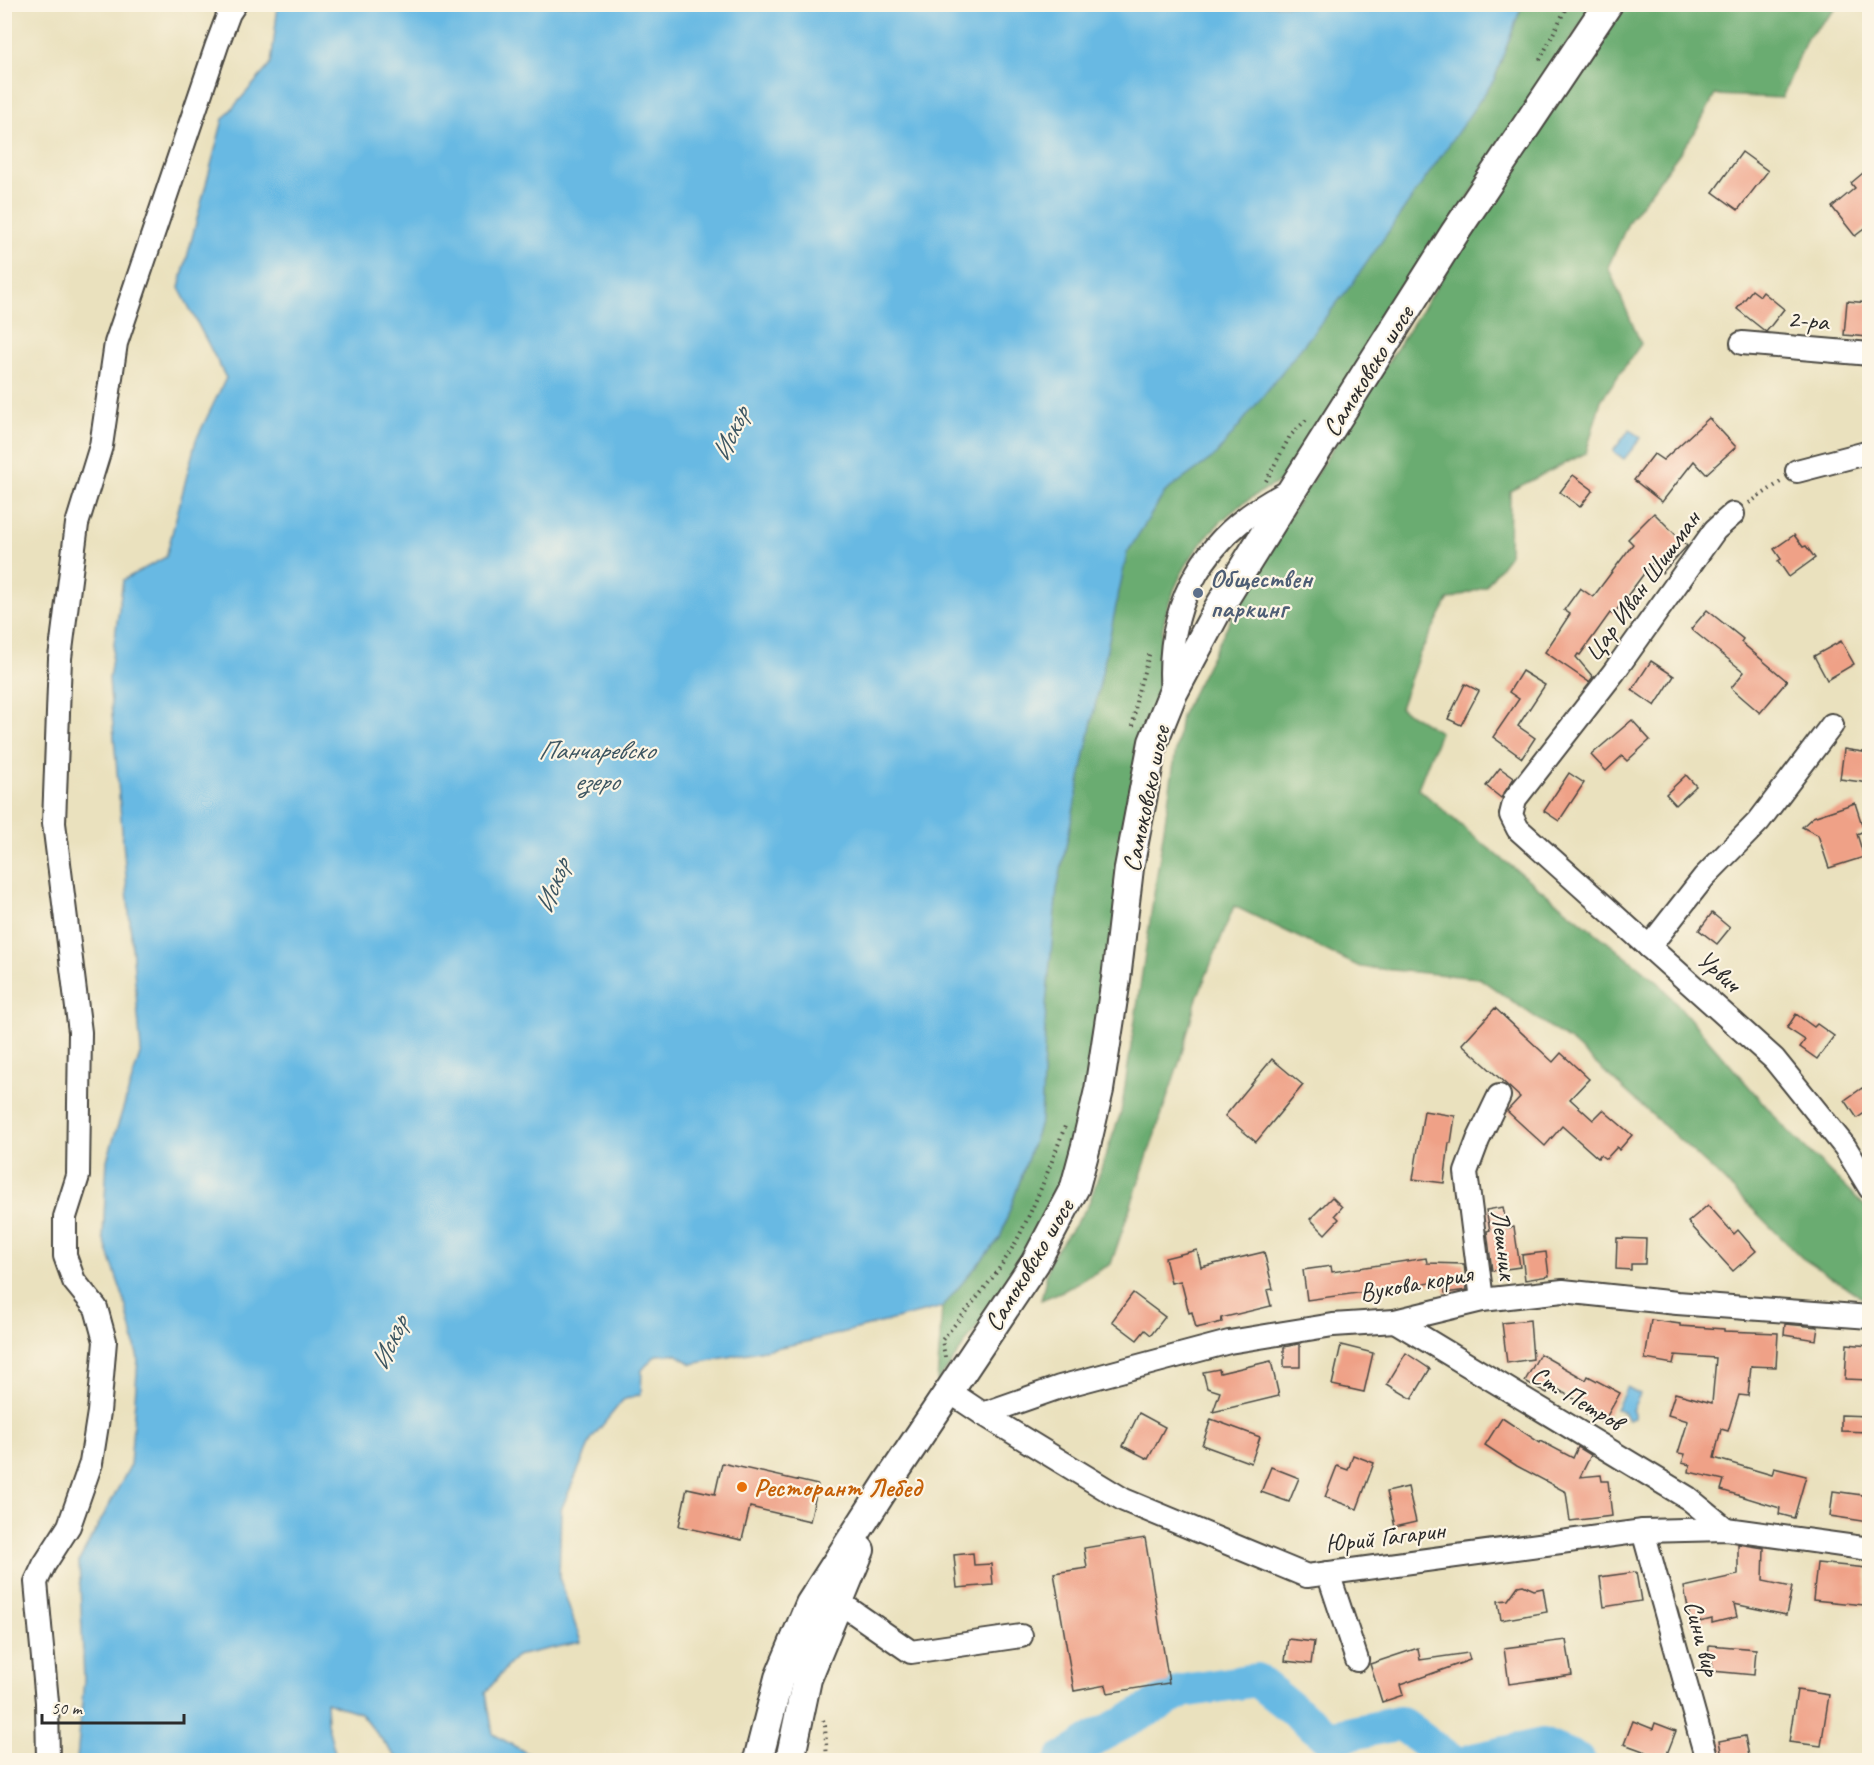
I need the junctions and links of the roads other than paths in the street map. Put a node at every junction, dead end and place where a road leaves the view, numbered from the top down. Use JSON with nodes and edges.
{"nodes":[{"id":1,"x":235,"y":4,"type":"edge"},
{"id":2,"x":1608,"y":4,"type":"edge"},
{"id":3,"x":1742,"y":343,"type":"dead end"},
{"id":4,"x":1869,"y":354,"type":"edge"},
{"id":5,"x":1869,"y":452,"type":"edge"},
{"id":6,"x":1797,"y":471,"type":"road end"},
{"id":7,"x":1292,"y":490,"type":"junction"},
{"id":8,"x":1733,"y":514,"type":"road end"},
{"id":9,"x":1172,"y":695,"type":"junction"},
{"id":10,"x":1832,"y":725,"type":"dead end"},
{"id":11,"x":1511,"y":815,"type":"joint"},
{"id":12,"x":1649,"y":947,"type":"junction"},
{"id":13,"x":1498,"y":1096,"type":"dead end"},
{"id":14,"x":1869,"y":1188,"type":"edge"},
{"id":15,"x":1482,"y":1300,"type":"junction"},
{"id":16,"x":1869,"y":1317,"type":"edge"},
{"id":17,"x":1395,"y":1321,"type":"junction"},
{"id":18,"x":950,"y":1392,"type":"junction"},
{"id":19,"x":983,"y":1414,"type":"junction"},
{"id":20,"x":889,"y":1481,"type":"junction"},
{"id":21,"x":1726,"y":1529,"type":"junction"},
{"id":22,"x":1643,"y":1531,"type":"junction"},
{"id":23,"x":1869,"y":1549,"type":"edge"},
{"id":24,"x":1328,"y":1573,"type":"junction"},
{"id":25,"x":839,"y":1602,"type":"junction"},
{"id":26,"x":1021,"y":1636,"type":"dead end"},
{"id":27,"x":1357,"y":1660,"type":"dead end"},
{"id":28,"x":791,"y":1754,"type":"edge"},
{"id":29,"x":48,"y":1761,"type":"edge"},
{"id":30,"x":758,"y":1761,"type":"edge"},
{"id":31,"x":1707,"y":1761,"type":"edge"}],
"edges":[{"from":1,"to":29,"type":"street"},
{"from":2,"to":7,"type":"main road","name":"Самоковско шосе"},
{"from":3,"to":4,"type":"street","name":"2-ра"},
{"from":5,"to":6,"type":"street"},
{"from":7,"to":9,"type":"main road","name":"Самоковско шосе"},
{"from":7,"to":9,"type":"street"},
{"from":8,"to":11,"type":"street","name":"Цар Иван Шишман"},
{"from":9,"to":18,"type":"main road","name":"Самоковско шосе"},
{"from":10,"to":12,"type":"street"},
{"from":11,"to":12,"type":"street","name":"Урвич"},
{"from":12,"to":14,"type":"street","name":"Урвич"},
{"from":13,"to":15,"type":"street","name":"Лешник"},
{"from":15,"to":16,"type":"street","name":"Вукова кория"},
{"from":15,"to":17,"type":"street","name":"Вукова кория"},
{"from":17,"to":19,"type":"street","name":"Вукова кория"},
{"from":17,"to":21,"type":"street","name":"Ст. Петров"},
{"from":18,"to":19,"type":"street","name":"Юрий Гагарин"},
{"from":18,"to":20,"type":"main road","name":"Самоковско шосе"},
{"from":19,"to":24,"type":"street","name":"Юрий Гагарин"},
{"from":20,"to":25,"type":"main road","name":"Самоковско шосе"},
{"from":20,"to":30,"type":"main road","name":"Самоковско шосе"},
{"from":21,"to":22,"type":"street","name":"Юрий Гагарин"},
{"from":21,"to":23,"type":"street","name":"Юрий Гагарин"},
{"from":22,"to":24,"type":"street","name":"Юрий Гагарин"},
{"from":22,"to":31,"type":"street","name":"Сини вир"},
{"from":24,"to":27,"type":"street"},
{"from":25,"to":26,"type":"street"},
{"from":25,"to":28,"type":"main road","name":"Самоковско шосе"}]}
